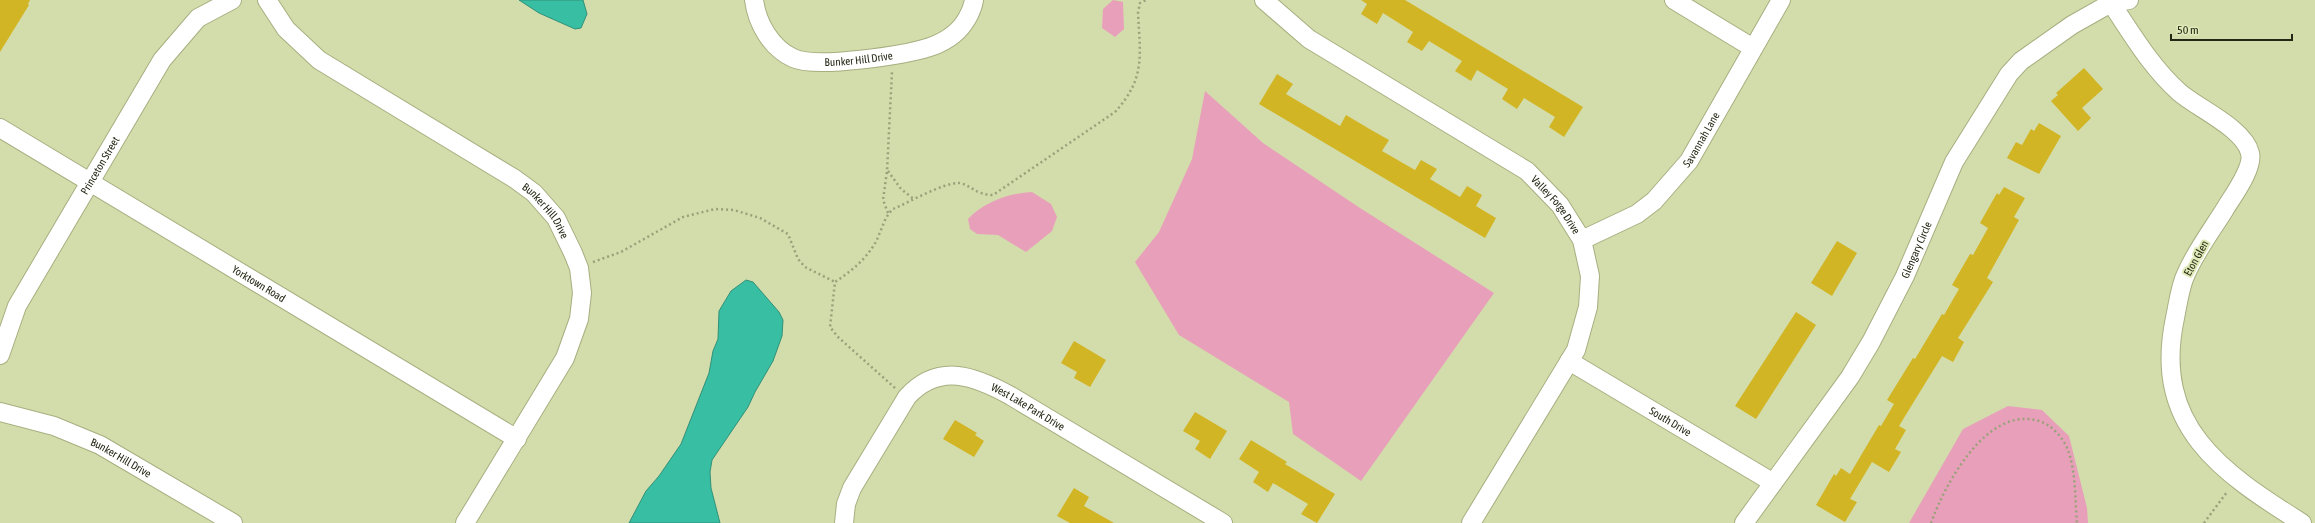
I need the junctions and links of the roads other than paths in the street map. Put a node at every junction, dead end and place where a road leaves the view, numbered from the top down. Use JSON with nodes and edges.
{"nodes":[{"id":1,"x":232,"y":0,"type":"edge"},
{"id":2,"x":267,"y":0,"type":"edge"},
{"id":3,"x":754,"y":0,"type":"edge"},
{"id":4,"x":974,"y":0,"type":"edge"},
{"id":5,"x":1264,"y":0,"type":"edge"},
{"id":6,"x":1674,"y":0,"type":"edge"},
{"id":7,"x":1781,"y":0,"type":"edge"},
{"id":8,"x":2130,"y":0,"type":"edge"},
{"id":9,"x":2111,"y":2,"type":"edge"},
{"id":10,"x":1753,"y":48,"type":"junction"},
{"id":11,"x":0,"y":128,"type":"edge"},
{"id":12,"x":89,"y":183,"type":"junction"},
{"id":13,"x":1582,"y":240,"type":"junction"},
{"id":14,"x":0,"y":355,"type":"edge"},
{"id":15,"x":1569,"y":361,"type":"junction"},
{"id":16,"x":0,"y":412,"type":"edge"},
{"id":17,"x":516,"y":439,"type":"junction"},
{"id":18,"x":1772,"y":482,"type":"junction"},
{"id":19,"x":233,"y":523,"type":"edge"},
{"id":20,"x":465,"y":523,"type":"edge"},
{"id":21,"x":844,"y":523,"type":"edge"},
{"id":22,"x":1222,"y":523,"type":"edge"},
{"id":23,"x":1471,"y":523,"type":"edge"},
{"id":24,"x":1744,"y":523,"type":"edge"},
{"id":25,"x":2302,"y":523,"type":"edge"}],
"edges":[{"from":1,"to":12,"type":"street","name":"Princeton Street"},
{"from":2,"to":17,"type":"street","name":"Bunker Hill Drive"},
{"from":3,"to":4,"type":"street","name":"Bunker Hill Drive"},
{"from":5,"to":13,"type":"street","name":"Valley Forge Drive"},
{"from":6,"to":10,"type":"street"},
{"from":7,"to":10,"type":"street","name":"Savannah Lane"},
{"from":8,"to":9,"type":"street","name":"Glengary Circle"},
{"from":9,"to":18,"type":"street","name":"Glengary Circle"},
{"from":9,"to":25,"type":"street","name":"Eton Glen"},
{"from":10,"to":13,"type":"street","name":"Savannah Lane"},
{"from":11,"to":12,"type":"street","name":"Yorktown Road"},
{"from":12,"to":14,"type":"street","name":"Princeton Street"},
{"from":12,"to":17,"type":"street","name":"Yorktown Road"},
{"from":13,"to":15,"type":"street","name":"Valley Forge Drive"},
{"from":15,"to":18,"type":"street","name":"South Drive"},
{"from":15,"to":23,"type":"street","name":"Valley Forge Drive"},
{"from":16,"to":19,"type":"street","name":"Bunker Hill Drive"},
{"from":17,"to":20,"type":"street","name":"Bunker Hill Drive"},
{"from":18,"to":24,"type":"street","name":"Glengary Circle"},
{"from":21,"to":22,"type":"street","name":"West Lake Park Drive"}]}
